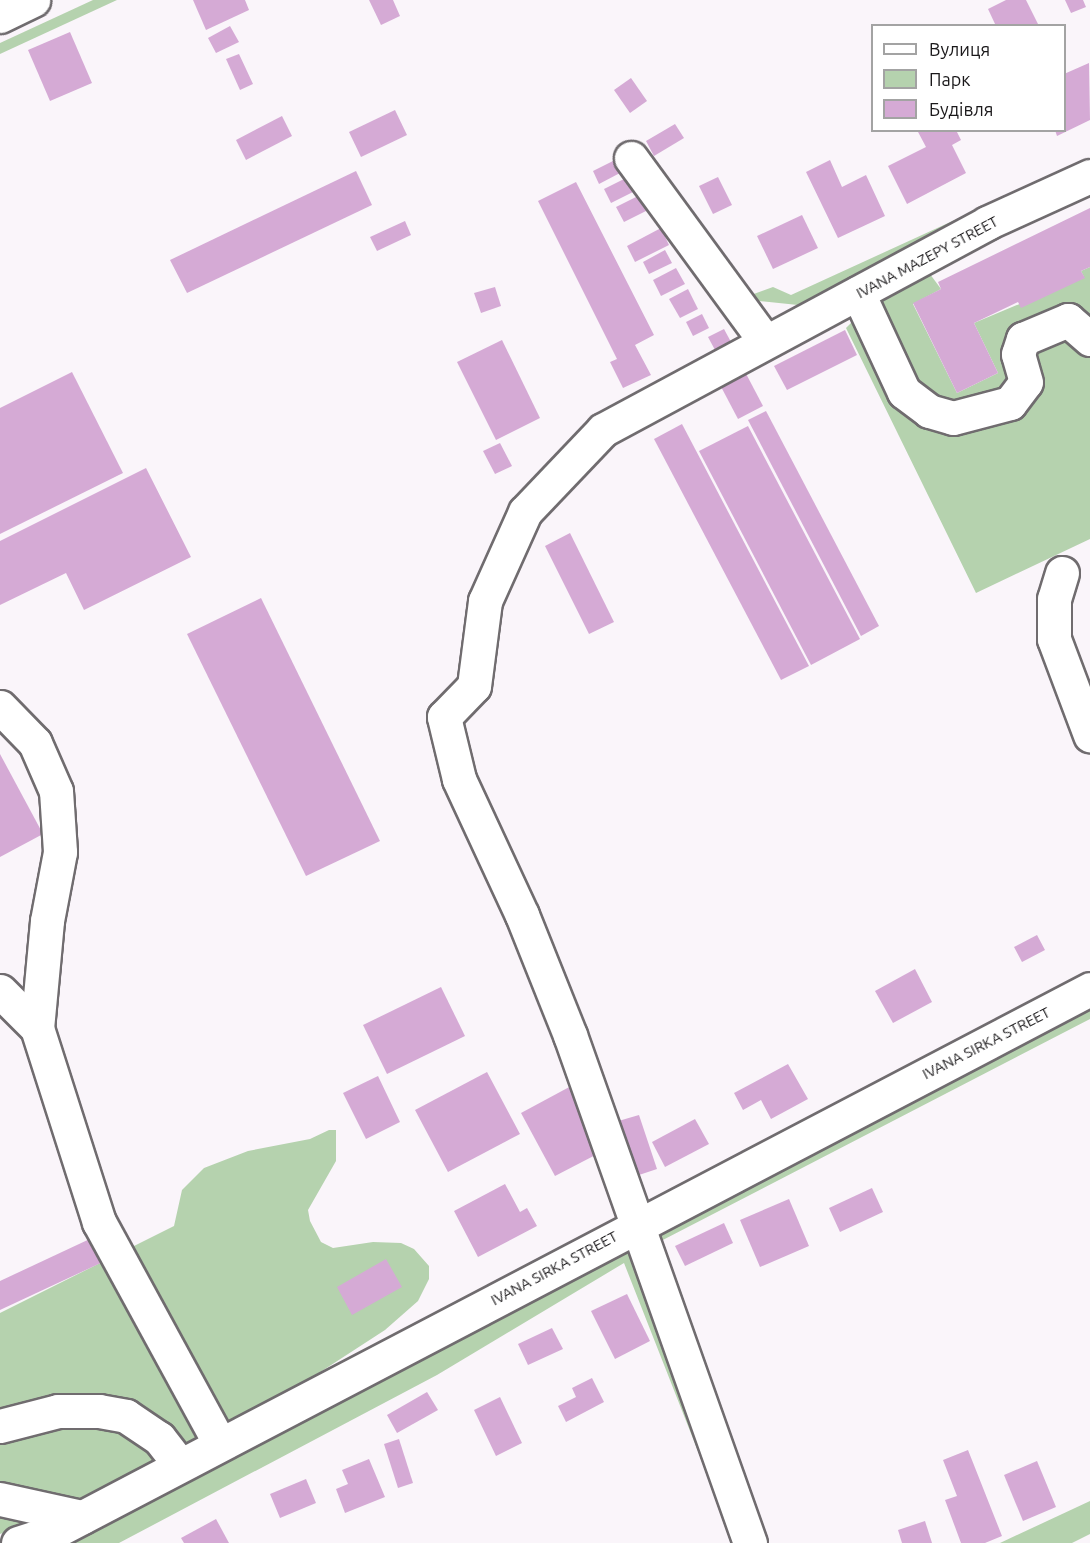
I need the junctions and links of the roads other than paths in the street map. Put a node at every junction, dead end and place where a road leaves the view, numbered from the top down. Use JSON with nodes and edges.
{"nodes":[{"id":1,"x":33,"y":0,"type":"edge"},
{"id":2,"x":0,"y":16,"type":"edge"},
{"id":3,"x":631,"y":158,"type":"dead end"},
{"id":4,"x":1090,"y":177,"type":"edge"},
{"id":5,"x":858,"y":293,"type":"junction"},
{"id":6,"x":1090,"y":339,"type":"edge"},
{"id":7,"x":753,"y":348,"type":"junction"},
{"id":8,"x":1062,"y":573,"type":"dead end"},
{"id":9,"x":0,"y":707,"type":"edge"},
{"id":10,"x":1090,"y":735,"type":"edge"},
{"id":11,"x":1090,"y":989,"type":"edge"},
{"id":12,"x":0,"y":991,"type":"edge"},
{"id":13,"x":37,"y":1028,"type":"junction"},
{"id":14,"x":635,"y":1225,"type":"junction"},
{"id":15,"x":0,"y":1426,"type":"edge"},
{"id":16,"x":220,"y":1444,"type":"junction"},
{"id":17,"x":180,"y":1465,"type":"junction"},
{"id":18,"x":0,"y":1499,"type":"edge"},
{"id":19,"x":82,"y":1517,"type":"junction"},
{"id":20,"x":18,"y":1543,"type":"edge"},
{"id":21,"x":750,"y":1543,"type":"edge"}],
"edges":[{"from":1,"to":2,"type":"street"},
{"from":3,"to":7,"type":"street"},
{"from":4,"to":5,"type":"street","name":"IVANA MAZEPY STREET"},
{"from":5,"to":6,"type":"street"},
{"from":5,"to":7,"type":"street","name":"IVANA MAZEPY STREET"},
{"from":7,"to":14,"type":"street","name":"IVANA MAZEPY STREET"},
{"from":8,"to":10,"type":"street"},
{"from":9,"to":13,"type":"street"},
{"from":11,"to":14,"type":"street","name":"IVANA SIRKA STREET"},
{"from":12,"to":13,"type":"street"},
{"from":13,"to":16,"type":"street"},
{"from":14,"to":16,"type":"street","name":"IVANA SIRKA STREET"},
{"from":14,"to":21,"type":"street"},
{"from":15,"to":17,"type":"street"},
{"from":16,"to":17,"type":"street","name":"IVANA SIRKA STREET"},
{"from":17,"to":19,"type":"street","name":"IVANA SIRKA STREET"},
{"from":18,"to":19,"type":"street"},
{"from":19,"to":20,"type":"street","name":"IVANA SIRKA STREET"}]}
